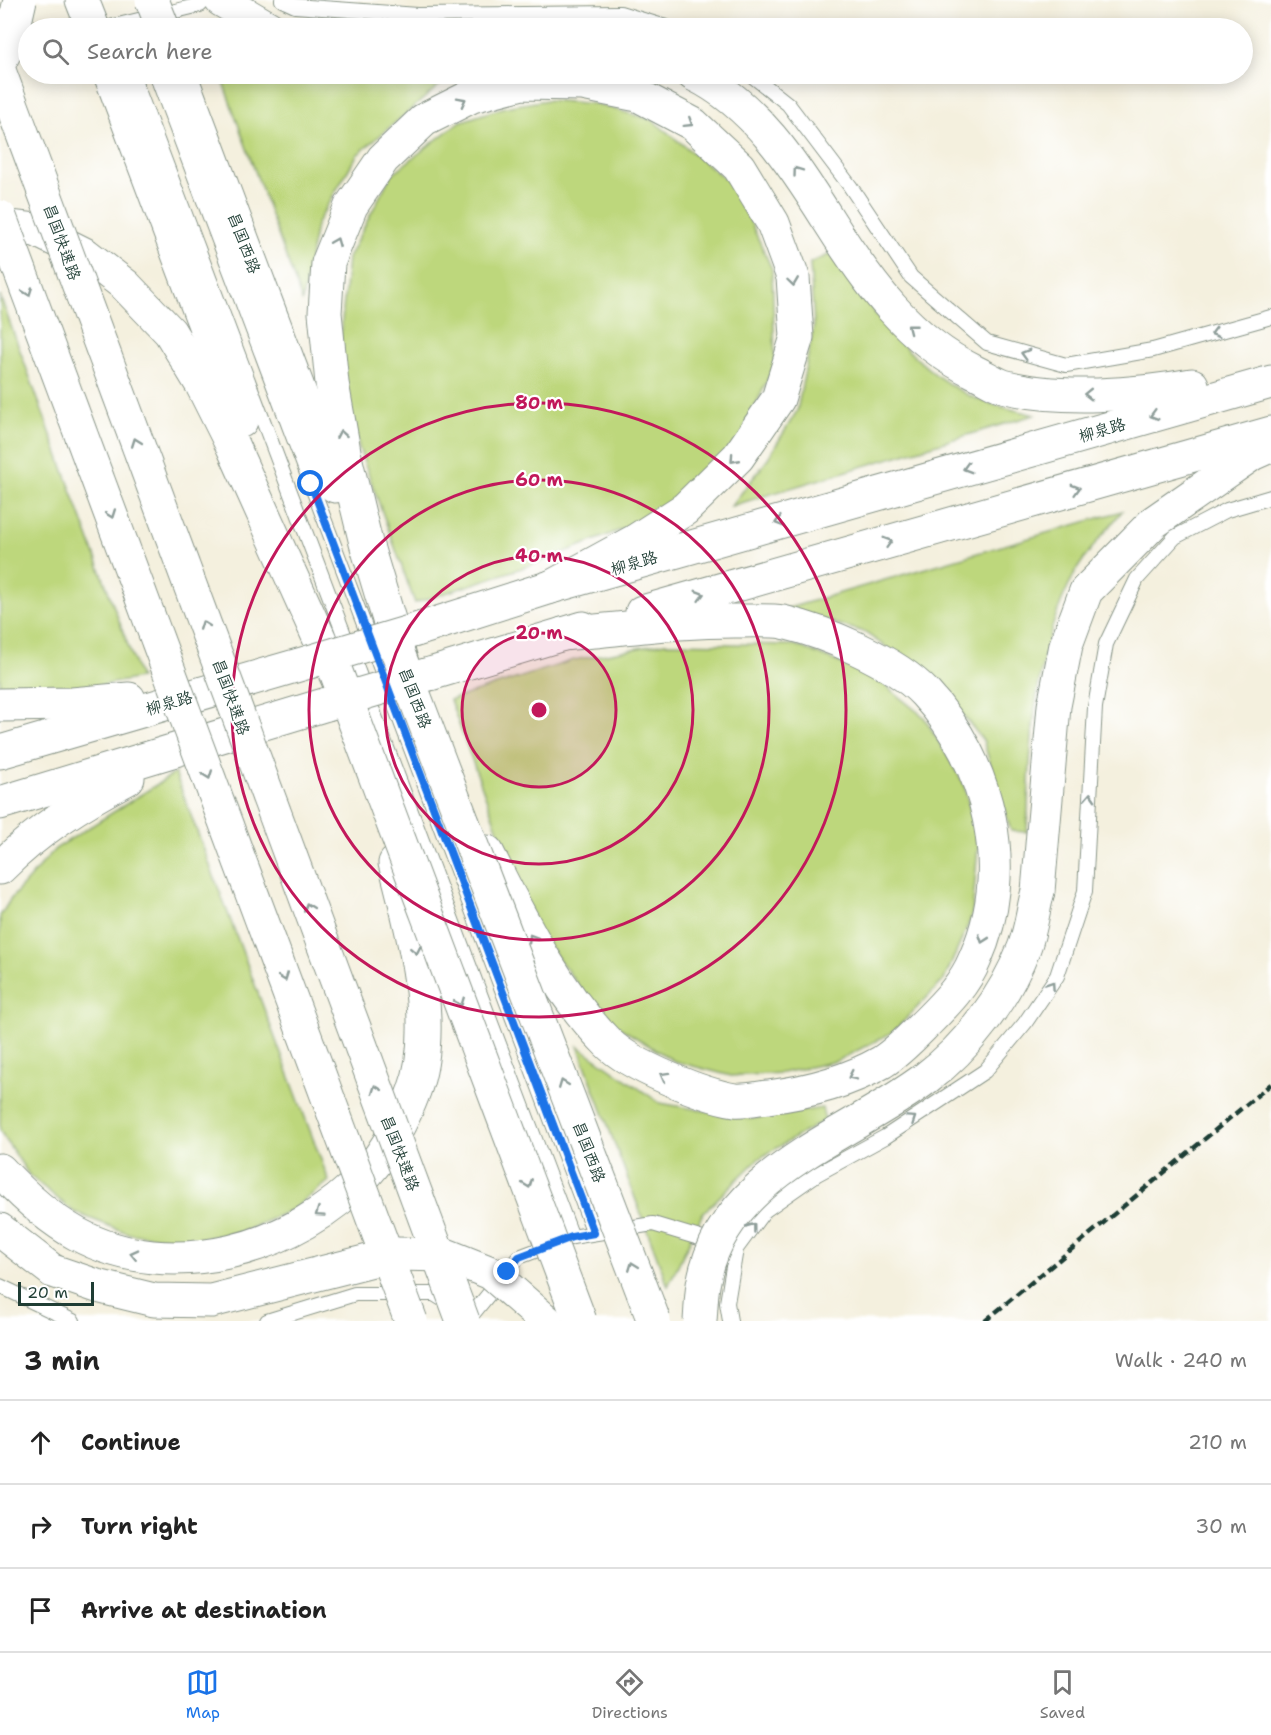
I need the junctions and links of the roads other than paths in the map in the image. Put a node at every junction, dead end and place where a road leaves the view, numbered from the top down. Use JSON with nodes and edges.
{"nodes":[{"id":1,"x":20,"y":0,"type":"edge"},
{"id":2,"x":82,"y":0,"type":"edge"},
{"id":3,"x":205,"y":0,"type":"edge"},
{"id":4,"x":220,"y":0,"type":"edge"},
{"id":5,"x":282,"y":0,"type":"edge"},
{"id":6,"x":0,"y":15,"type":"edge"},
{"id":7,"x":98,"y":18,"type":"edge"},
{"id":8,"x":151,"y":18,"type":"edge"},
{"id":9,"x":252,"y":18,"type":"edge"},
{"id":10,"x":636,"y":18,"type":"edge"},
{"id":11,"x":18,"y":25,"type":"edge"},
{"id":12,"x":0,"y":61,"type":"edge"},
{"id":13,"x":0,"y":73,"type":"edge"},
{"id":14,"x":114,"y":84,"type":"edge"},
{"id":15,"x":136,"y":84,"type":"edge"},
{"id":16,"x":160,"y":84,"type":"edge"},
{"id":17,"x":184,"y":84,"type":"edge"},
{"id":18,"x":518,"y":84,"type":"edge"},
{"id":19,"x":584,"y":84,"type":"edge"},
{"id":20,"x":711,"y":84,"type":"edge"},
{"id":21,"x":763,"y":84,"type":"edge"},
{"id":22,"x":0,"y":217,"type":"edge"},
{"id":23,"x":0,"y":226,"type":"edge"},
{"id":24,"x":1271,"y":317,"type":"edge"},
{"id":25,"x":1271,"y":372,"type":"edge"},
{"id":26,"x":1271,"y":381,"type":"edge"},
{"id":27,"x":1271,"y":433,"type":"edge"},
{"id":28,"x":1271,"y":445,"type":"edge"},
{"id":29,"x":1271,"y":497,"type":"edge"},
{"id":30,"x":550,"y":587,"type":"junction"},
{"id":31,"x":563,"y":634,"type":"junction"},
{"id":32,"x":407,"y":642,"type":"junction"},
{"id":33,"x":322,"y":667,"type":"junction"},
{"id":34,"x":211,"y":690,"type":"junction"},
{"id":35,"x":0,"y":705,"type":"edge"},
{"id":36,"x":224,"y":734,"type":"junction"},
{"id":37,"x":0,"y":753,"type":"edge"},
{"id":38,"x":0,"y":802,"type":"edge"},
{"id":39,"x":0,"y":868,"type":"edge"},
{"id":40,"x":0,"y":1170,"type":"edge"},
{"id":41,"x":0,"y":1230,"type":"edge"},
{"id":42,"x":594,"y":1233,"type":"junction"},
{"id":43,"x":572,"y":1237,"type":"junction"},
{"id":44,"x":736,"y":1249,"type":"junction"},
{"id":45,"x":0,"y":1286,"type":"edge"},
{"id":46,"x":471,"y":1319,"type":"edge"},
{"id":47,"x":73,"y":1321,"type":"edge"},
{"id":48,"x":267,"y":1321,"type":"edge"},
{"id":49,"x":411,"y":1321,"type":"edge"},
{"id":50,"x":546,"y":1321,"type":"edge"},
{"id":51,"x":580,"y":1321,"type":"edge"},
{"id":52,"x":654,"y":1321,"type":"edge"},
{"id":53,"x":700,"y":1321,"type":"edge"},
{"id":54,"x":730,"y":1321,"type":"edge"}],
"edges":[{"from":1,"to":12,"type":"main road","bridge":true},
{"from":2,"to":7,"type":"main road"},
{"from":3,"to":8,"type":"lane"},
{"from":4,"to":9,"type":"main road"},
{"from":5,"to":10,"type":"lane"},
{"from":6,"to":11,"type":"lane"},
{"from":46,"to":13,"type":"main road","name":"昌国快速路","one_way":true,"bridge":true},
{"from":14,"to":33,"type":"main road"},
{"from":15,"to":43,"type":"lane"},
{"from":16,"to":42,"type":"lane"},
{"from":17,"to":32,"type":"main road","name":"昌国西路"},
{"from":32,"to":18,"type":"main road","one_way":true},
{"from":19,"to":30,"type":"main road","one_way":true},
{"from":25,"to":20,"type":"main road","one_way":true},
{"from":24,"to":21,"type":"lane","one_way":true},
{"from":22,"to":49,"type":"main road","one_way":true,"bridge":true},
{"from":23,"to":33,"type":"main road","bridge":true},
{"from":26,"to":30,"type":"main road","name":"柳泉路","one_way":true},
{"from":31,"to":27,"type":"main road","one_way":true},
{"from":28,"to":53,"type":"main road","bridge":true},
{"from":44,"to":29,"type":"lane","one_way":true},
{"from":30,"to":32,"type":"main road","name":"柳泉路"},
{"from":31,"to":32,"type":"main road","one_way":true,"bridge":true},
{"from":31,"to":36,"type":"main road","bridge":true},
{"from":32,"to":33,"type":"main road","name":"柳泉路","bridge":true},
{"from":52,"to":32,"type":"main road","name":"昌国西路","one_way":true,"bridge":true},
{"from":33,"to":34,"type":"main road","name":"柳泉路"},
{"from":33,"to":40,"type":"main road","one_way":true,"bridge":true},
{"from":33,"to":51,"type":"main road","one_way":true,"bridge":true},
{"from":34,"to":35,"type":"main road"},
{"from":34,"to":37,"type":"main road","name":"柳泉路"},
{"from":36,"to":38,"type":"main road"},
{"from":36,"to":39,"type":"main road"},
{"from":41,"to":50,"type":"main road","bridge":true},
{"from":42,"to":43,"type":"lane"},
{"from":42,"to":44,"type":"lane"},
{"from":43,"to":46,"type":"lane"},
{"from":44,"to":54,"type":"lane"},
{"from":45,"to":47,"type":"lane"},
{"from":46,"to":48,"type":"lane"}]}
